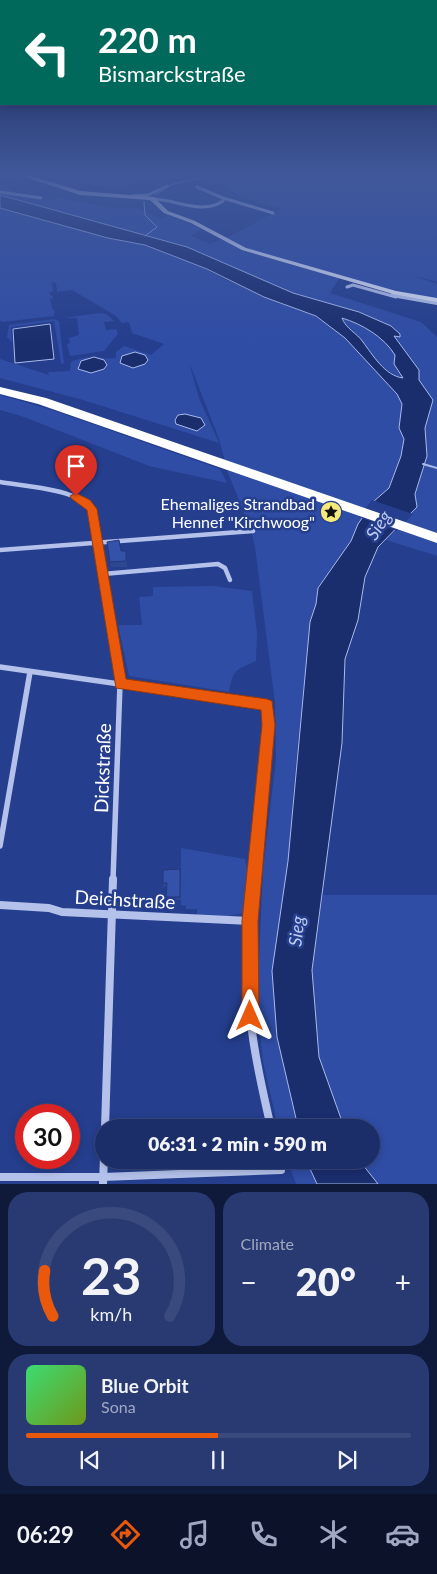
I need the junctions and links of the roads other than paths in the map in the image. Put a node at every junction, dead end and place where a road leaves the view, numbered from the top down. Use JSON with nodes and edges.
{"nodes":[{"id":1,"x":210,"y":231,"type":"edge"},
{"id":2,"x":347,"y":286,"type":"dead end"},
{"id":3,"x":437,"y":302,"type":"edge"},
{"id":4,"x":0,"y":384,"type":"edge"},
{"id":5,"x":0,"y":390,"type":"edge"},
{"id":6,"x":222,"y":459,"type":"junction"},
{"id":7,"x":0,"y":482,"type":"edge"},
{"id":8,"x":437,"y":528,"type":"edge"},
{"id":9,"x":253,"y":531,"type":"dead end"},
{"id":10,"x":437,"y":538,"type":"edge"},
{"id":11,"x":98,"y":543,"type":"junction"},
{"id":12,"x":0,"y":550,"type":"edge"},
{"id":13,"x":103,"y":574,"type":"junction"},
{"id":14,"x":230,"y":580,"type":"dead end"},
{"id":15,"x":0,"y":667,"type":"edge"},
{"id":16,"x":30,"y":672,"type":"junction"},
{"id":17,"x":120,"y":684,"type":"junction"},
{"id":18,"x":0,"y":846,"type":"edge"},
{"id":19,"x":0,"y":904,"type":"edge"},
{"id":20,"x":113,"y":914,"type":"junction"},
{"id":21,"x":250,"y":921,"type":"junction"},
{"id":22,"x":105,"y":1119,"type":"edge"},
{"id":23,"x":269,"y":1119,"type":"edge"},
{"id":24,"x":281,"y":1169,"type":"edge"},
{"id":25,"x":0,"y":1177,"type":"edge"},
{"id":26,"x":103,"y":1181,"type":"edge"}],
"edges":[{"from":1,"to":3,"type":"main road"},
{"from":2,"to":3,"type":"street"},
{"from":4,"to":6,"type":"highway"},
{"from":5,"to":6,"type":"highway"},
{"from":6,"to":8,"type":"highway"},
{"from":6,"to":10,"type":"highway"},
{"from":7,"to":11,"type":"street","name":"Dickstraße"},
{"from":9,"to":11,"type":"street"},
{"from":11,"to":12,"type":"street"},
{"from":11,"to":13,"type":"street","name":"Dickstraße"},
{"from":13,"to":14,"type":"street"},
{"from":13,"to":17,"type":"street","name":"Dickstraße"},
{"from":15,"to":16,"type":"street"},
{"from":16,"to":17,"type":"street"},
{"from":16,"to":18,"type":"street"},
{"from":17,"to":20,"type":"street","name":"Dickstraße"},
{"from":17,"to":21,"type":"street"},
{"from":19,"to":20,"type":"street","name":"Deichstraße"},
{"from":20,"to":21,"type":"street","name":"Deichstraße"},
{"from":20,"to":22,"type":"street","name":"Dickstraße"},
{"from":21,"to":23,"type":"street"},
{"from":24,"to":26,"type":"street"},
{"from":25,"to":26,"type":"street"}]}
